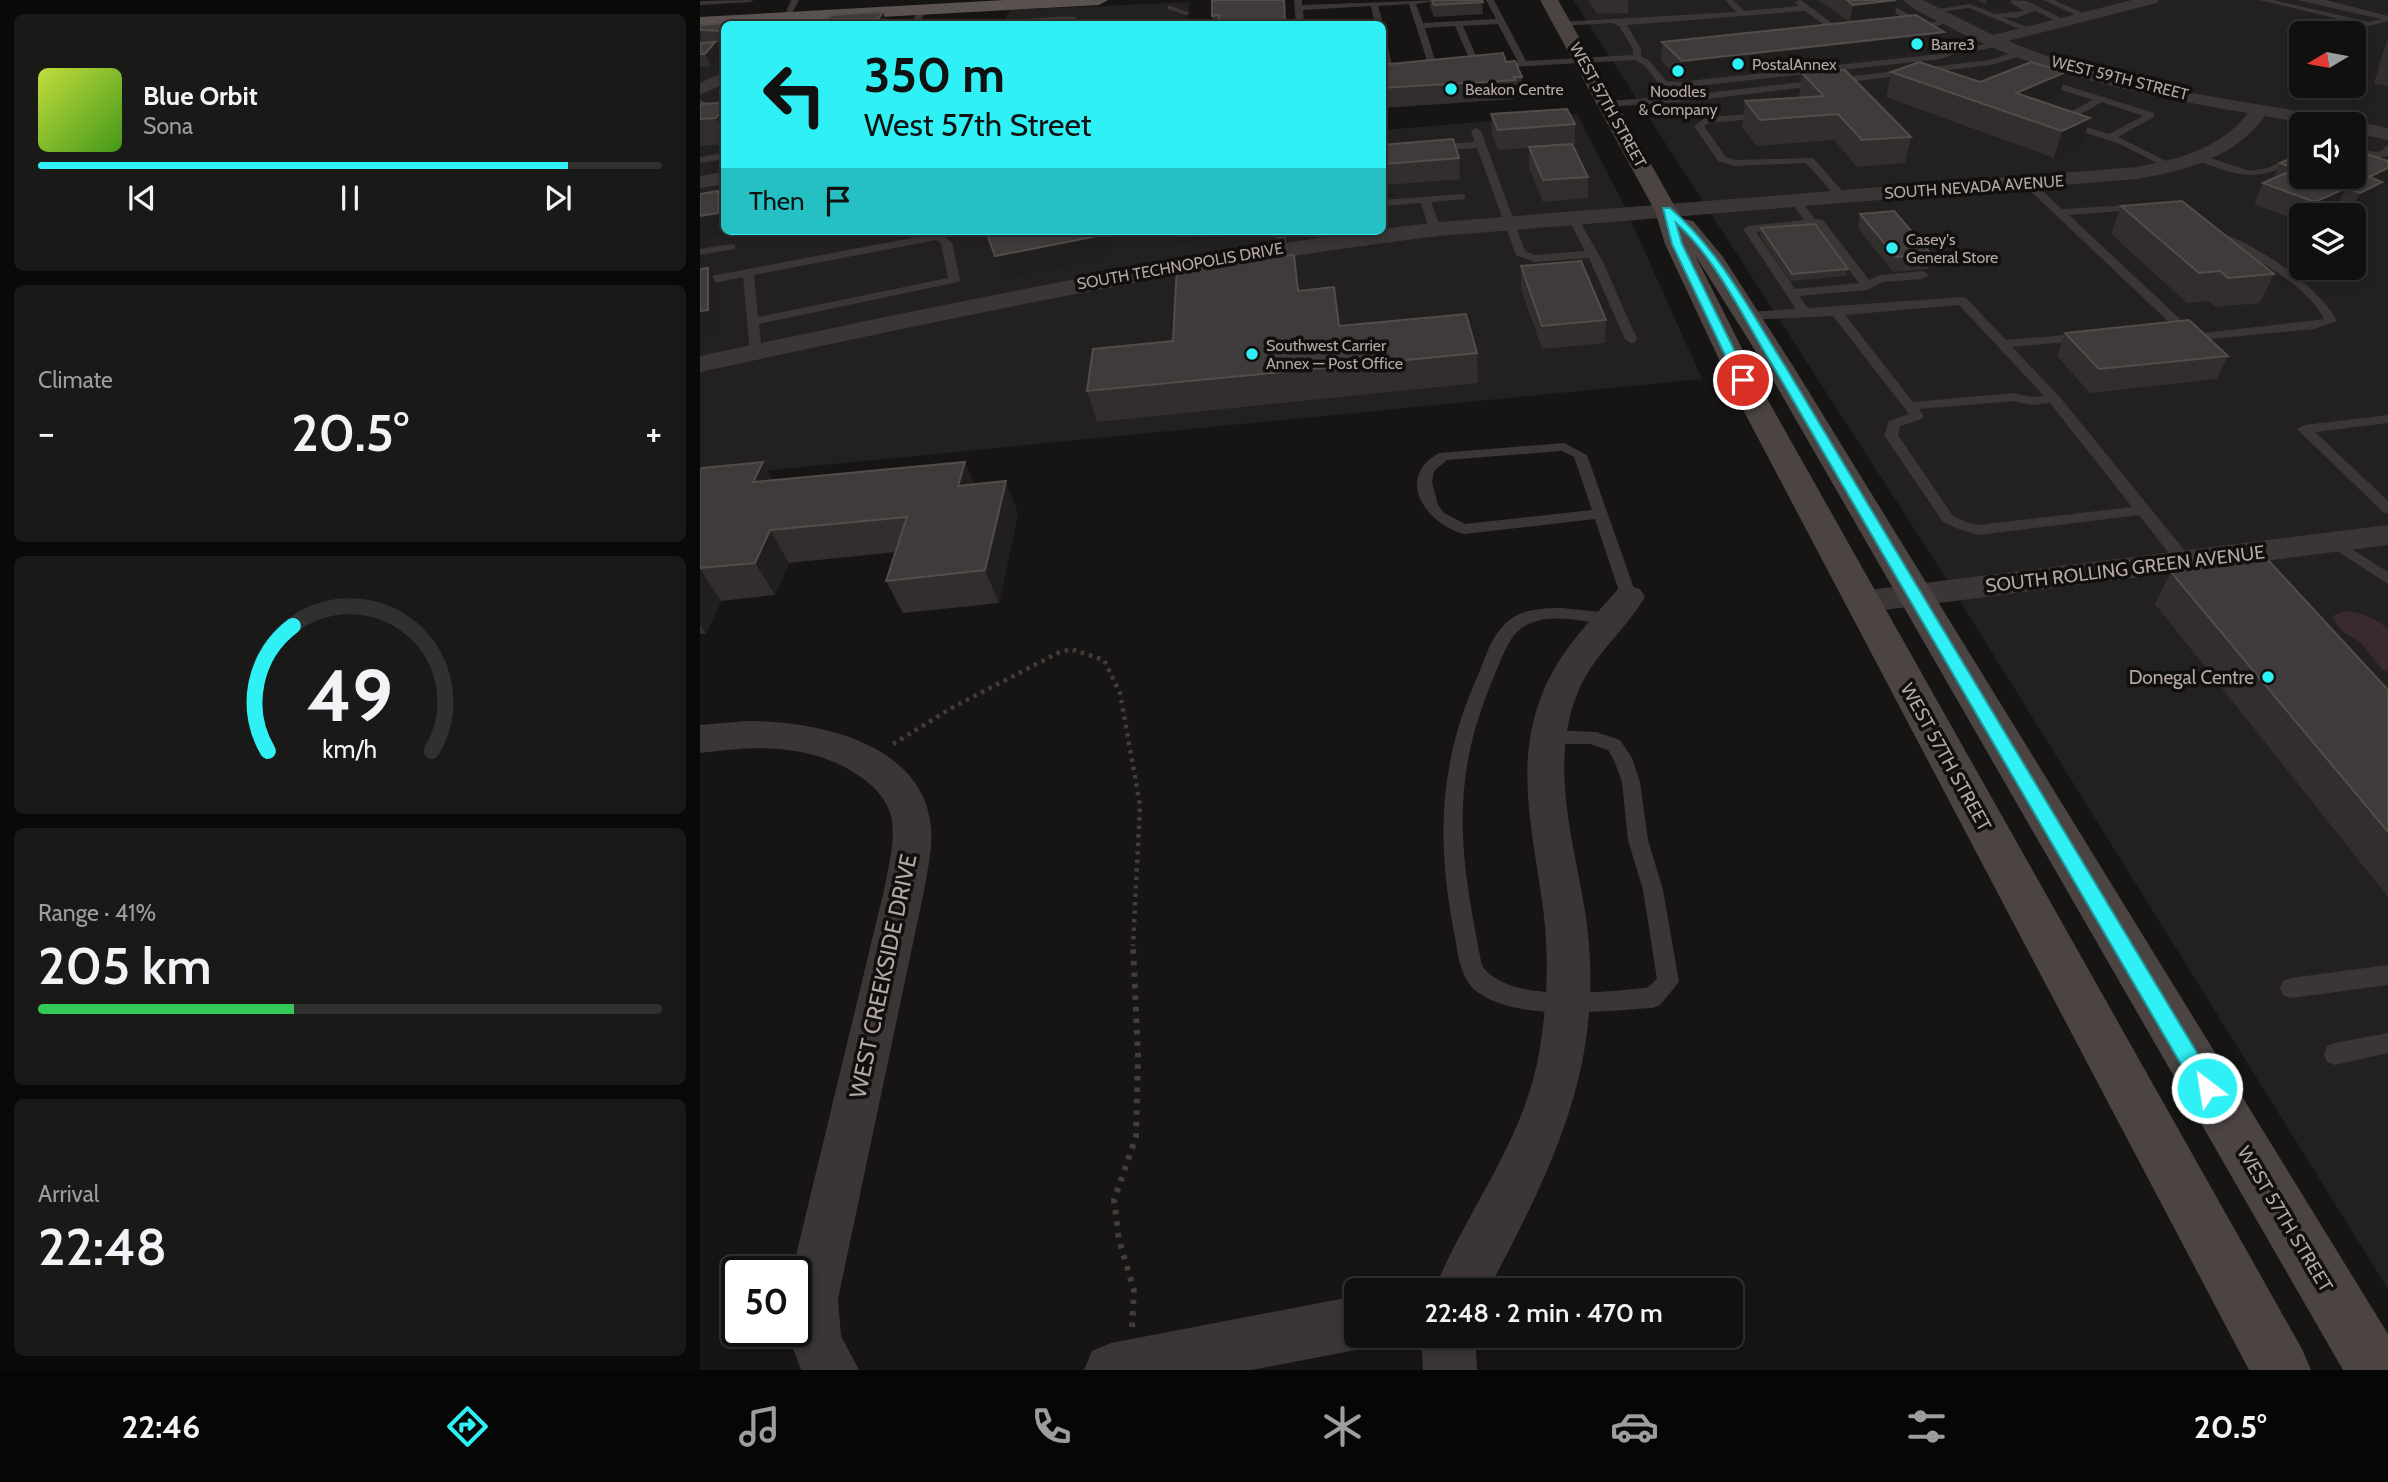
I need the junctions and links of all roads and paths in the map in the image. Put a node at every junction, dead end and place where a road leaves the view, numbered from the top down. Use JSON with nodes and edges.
{"nodes":[{"id":1,"x":750,"y":0,"type":"edge"},
{"id":2,"x":795,"y":0,"type":"edge"},
{"id":3,"x":1099,"y":0,"type":"edge"},
{"id":4,"x":1439,"y":0,"type":"edge"},
{"id":5,"x":1490,"y":0,"type":"edge"},
{"id":6,"x":1549,"y":0,"type":"edge"},
{"id":7,"x":1729,"y":0,"type":"edge"},
{"id":8,"x":1795,"y":0,"type":"edge"},
{"id":9,"x":1878,"y":0,"type":"edge"},
{"id":10,"x":1911,"y":0,"type":"edge"},
{"id":11,"x":2047,"y":0,"type":"edge"},
{"id":12,"x":2263,"y":0,"type":"edge"},
{"id":13,"x":2301,"y":0,"type":"edge"},
{"id":14,"x":2016,"y":1,"type":"edge"},
{"id":15,"x":2141,"y":1,"type":"edge"},
{"id":16,"x":1412,"y":2,"type":"edge"},
{"id":17,"x":700,"y":3,"type":"edge"},
{"id":18,"x":1967,"y":3,"type":"edge"},
{"id":19,"x":1299,"y":4,"type":"edge"},
{"id":20,"x":1374,"y":4,"type":"junction"},
{"id":21,"x":1806,"y":8,"type":"junction"},
{"id":22,"x":1985,"y":11,"type":"junction"},
{"id":23,"x":2044,"y":13,"type":"junction"},
{"id":24,"x":1742,"y":14,"type":"junction"},
{"id":25,"x":1011,"y":17,"type":"edge"},
{"id":26,"x":2088,"y":17,"type":"junction"},
{"id":27,"x":918,"y":18,"type":"edge"},
{"id":28,"x":1928,"y":19,"type":"junction"},
{"id":29,"x":783,"y":21,"type":"edge"},
{"id":30,"x":1073,"y":21,"type":"edge"},
{"id":31,"x":1378,"y":21,"type":"edge"},
{"id":32,"x":1501,"y":21,"type":"junction"},
{"id":33,"x":700,"y":22,"type":"edge"},
{"id":34,"x":721,"y":22,"type":"edge"},
{"id":35,"x":2008,"y":22,"type":"junction"},
{"id":36,"x":2064,"y":22,"type":"junction"},
{"id":37,"x":1618,"y":23,"type":"junction"},
{"id":38,"x":1458,"y":24,"type":"junction"},
{"id":39,"x":1562,"y":24,"type":"junction"},
{"id":40,"x":1420,"y":26,"type":"junction"},
{"id":41,"x":1906,"y":26,"type":"edge"},
{"id":42,"x":2029,"y":31,"type":"junction"},
{"id":43,"x":1854,"y":32,"type":"edge"},
{"id":44,"x":1841,"y":33,"type":"junction"},
{"id":45,"x":1827,"y":34,"type":"edge"},
{"id":46,"x":1998,"y":42,"type":"junction"},
{"id":47,"x":1958,"y":51,"type":"junction"},
{"id":48,"x":2025,"y":52,"type":"junction"},
{"id":49,"x":1650,"y":53,"type":"dead end"},
{"id":50,"x":1637,"y":56,"type":"junction"},
{"id":51,"x":1583,"y":60,"type":"junction"},
{"id":52,"x":1523,"y":64,"type":"junction"},
{"id":53,"x":1477,"y":67,"type":"junction"},
{"id":54,"x":1464,"y":68,"type":"edge"},
{"id":55,"x":1432,"y":71,"type":"edge"},
{"id":56,"x":1916,"y":71,"type":"junction"},
{"id":57,"x":1387,"y":73,"type":"edge"},
{"id":58,"x":1401,"y":75,"type":"edge"},
{"id":59,"x":721,"y":79,"type":"edge"},
{"id":60,"x":2035,"y":79,"type":"edge"},
{"id":61,"x":1934,"y":80,"type":"edge"},
{"id":62,"x":700,"y":90,"type":"edge"},
{"id":63,"x":1757,"y":90,"type":"junction"},
{"id":64,"x":2101,"y":99,"type":"junction"},
{"id":65,"x":700,"y":102,"type":"edge"},
{"id":66,"x":1608,"y":104,"type":"junction"},
{"id":67,"x":2261,"y":109,"type":"junction"},
{"id":68,"x":2289,"y":114,"type":"edge"},
{"id":69,"x":700,"y":116,"type":"edge"},
{"id":70,"x":2366,"y":129,"type":"edge"},
{"id":71,"x":1476,"y":131,"type":"dead end"},
{"id":72,"x":2388,"y":134,"type":"edge"},
{"id":73,"x":2110,"y":138,"type":"junction"},
{"id":74,"x":1480,"y":145,"type":"junction"},
{"id":75,"x":2388,"y":148,"type":"edge"},
{"id":76,"x":1425,"y":149,"type":"edge"},
{"id":77,"x":2366,"y":153,"type":"edge"},
{"id":78,"x":721,"y":156,"type":"edge"},
{"id":79,"x":2198,"y":157,"type":"junction"},
{"id":80,"x":700,"y":160,"type":"edge"},
{"id":81,"x":2289,"y":162,"type":"edge"},
{"id":82,"x":2171,"y":166,"type":"junction"},
{"id":83,"x":721,"y":178,"type":"edge"},
{"id":84,"x":700,"y":182,"type":"edge"},
{"id":85,"x":2026,"y":183,"type":"junction"},
{"id":86,"x":1461,"y":197,"type":"dead end"},
{"id":87,"x":1842,"y":197,"type":"junction"},
{"id":88,"x":1425,"y":200,"type":"junction"},
{"id":89,"x":1795,"y":201,"type":"junction"},
{"id":90,"x":721,"y":202,"type":"edge"},
{"id":91,"x":1386,"y":203,"type":"edge"},
{"id":92,"x":700,"y":206,"type":"edge"},
{"id":93,"x":2155,"y":206,"type":"edge"},
{"id":94,"x":1667,"y":211,"type":"junction"},
{"id":95,"x":2059,"y":213,"type":"junction"},
{"id":96,"x":1573,"y":218,"type":"junction"},
{"id":97,"x":1508,"y":223,"type":"junction"},
{"id":98,"x":1812,"y":223,"type":"junction"},
{"id":99,"x":1435,"y":229,"type":"junction"},
{"id":100,"x":2211,"y":231,"type":"edge"},
{"id":101,"x":1386,"y":232,"type":"edge"},
{"id":102,"x":1346,"y":235,"type":"edge"},
{"id":103,"x":1281,"y":240,"type":"edge"},
{"id":104,"x":731,"y":247,"type":"dead end"},
{"id":105,"x":700,"y":253,"type":"edge"},
{"id":106,"x":1593,"y":254,"type":"junction"},
{"id":107,"x":748,"y":272,"type":"junction"},
{"id":108,"x":1923,"y":275,"type":"dead end"},
{"id":109,"x":700,"y":282,"type":"edge"},
{"id":110,"x":1867,"y":286,"type":"junction"},
{"id":111,"x":1792,"y":293,"type":"junction"},
{"id":112,"x":1804,"y":312,"type":"junction"},
{"id":113,"x":1836,"y":312,"type":"junction"},
{"id":114,"x":1747,"y":316,"type":"junction"},
{"id":115,"x":751,"y":322,"type":"junction"},
{"id":116,"x":2098,"y":335,"type":"edge"},
{"id":117,"x":1631,"y":339,"type":"dead end"},
{"id":118,"x":2003,"y":344,"type":"junction"},
{"id":119,"x":755,"y":352,"type":"junction"},
{"id":120,"x":700,"y":364,"type":"edge"},
{"id":121,"x":2054,"y":399,"type":"junction"},
{"id":122,"x":1914,"y":411,"type":"junction"},
{"id":123,"x":2388,"y":419,"type":"edge"},
{"id":124,"x":2388,"y":509,"type":"edge"},
{"id":125,"x":2141,"y":510,"type":"junction"},
{"id":126,"x":1601,"y":514,"type":"junction"},
{"id":127,"x":2388,"y":536,"type":"edge"},
{"id":128,"x":2333,"y":542,"type":"junction"},
{"id":129,"x":2184,"y":561,"type":"junction"},
{"id":130,"x":2388,"y":579,"type":"edge"},
{"id":131,"x":1914,"y":596,"type":"junction"},
{"id":132,"x":1861,"y":602,"type":"junction"},
{"id":133,"x":1620,"y":608,"type":"junction"},
{"id":134,"x":1546,"y":737,"type":"junction"},
{"id":135,"x":700,"y":739,"type":"edge"},
{"id":136,"x":866,"y":761,"type":"junction"},
{"id":137,"x":2388,"y":975,"type":"edge"},
{"id":138,"x":2291,"y":988,"type":"dead end"},
{"id":139,"x":1568,"y":1003,"type":"junction"},
{"id":140,"x":2388,"y":1043,"type":"edge"},
{"id":141,"x":2335,"y":1054,"type":"dead end"},
{"id":142,"x":1467,"y":1278,"type":"edge"},
{"id":143,"x":1344,"y":1324,"type":"edge"},
{"id":144,"x":1449,"y":1348,"type":"edge"},
{"id":145,"x":1121,"y":1368,"type":"edge"},
{"id":146,"x":832,"y":1370,"type":"edge"},
{"id":147,"x":1450,"y":1370,"type":"edge"},
{"id":148,"x":2281,"y":1370,"type":"edge"},
{"id":149,"x":2376,"y":1370,"type":"edge"}],
"edges":[{"from":1,"to":17,"type":"lane"},
{"from":2,"to":29,"type":"lane"},
{"from":3,"to":25,"type":"main road"},
{"from":4,"to":16,"type":"lane"},
{"from":5,"to":32,"type":"lane"},
{"from":6,"to":39,"type":"main road","name":"WEST 57TH STREET"},
{"from":7,"to":24,"type":"lane"},
{"from":8,"to":21,"type":"lane"},
{"from":9,"to":28,"type":"lane"},
{"from":10,"to":28,"type":"street","name":"WEST 59TH STREET"},
{"from":11,"to":26,"type":"lane"},
{"from":12,"to":13,"type":"lane"},
{"from":14,"to":22,"type":"lane"},
{"from":14,"to":23,"type":"lane"},
{"from":15,"to":26,"type":"street"},
{"from":16,"to":20,"type":"lane"},
{"from":16,"to":40,"type":"lane"},
{"from":18,"to":22,"type":"lane"},
{"from":18,"to":28,"type":"lane"},
{"from":19,"to":20,"type":"lane"},
{"from":20,"to":31,"type":"lane"},
{"from":21,"to":24,"type":"lane"},
{"from":21,"to":44,"type":"lane"},
{"from":22,"to":35,"type":"lane"},
{"from":23,"to":35,"type":"lane"},
{"from":23,"to":36,"type":"lane"},
{"from":24,"to":37,"type":"lane"},
{"from":25,"to":27,"type":"main road"},
{"from":25,"to":30,"type":"lane"},
{"from":26,"to":36,"type":"street"},
{"from":27,"to":29,"type":"main road"},
{"from":28,"to":41,"type":"lane"},
{"from":28,"to":46,"type":"street","name":"WEST 59TH STREET"},
{"from":28,"to":47,"type":"lane"},
{"from":32,"to":38,"type":"lane"},
{"from":32,"to":52,"type":"lane"},
{"from":33,"to":34,"type":"main road"},
{"from":35,"to":42,"type":"lane"},
{"from":36,"to":42,"type":"street"},
{"from":37,"to":39,"type":"lane"},
{"from":37,"to":50,"type":"lane"},
{"from":38,"to":40,"type":"lane"},
{"from":38,"to":53,"type":"lane"},
{"from":39,"to":51,"type":"main road","name":"WEST 57TH STREET"},
{"from":40,"to":55,"type":"lane"},
{"from":42,"to":46,"type":"street"},
{"from":43,"to":44,"type":"lane"},
{"from":44,"to":45,"type":"lane"},
{"from":46,"to":47,"type":"lane"},
{"from":46,"to":48,"type":"street","name":"WEST 59TH STREET"},
{"from":47,"to":50,"type":"lane"},
{"from":48,"to":56,"type":"lane"},
{"from":48,"to":67,"type":"street","name":"WEST 59TH STREET"},
{"from":49,"to":50,"type":"lane"},
{"from":50,"to":51,"type":"lane"},
{"from":51,"to":52,"type":"lane"},
{"from":51,"to":66,"type":"main road","name":"WEST 57TH STREET"},
{"from":52,"to":53,"type":"lane"},
{"from":53,"to":54,"type":"lane"},
{"from":56,"to":61,"type":"lane"},
{"from":56,"to":63,"type":"lane"},
{"from":57,"to":58,"type":"lane"},
{"from":59,"to":62,"type":"street"},
{"from":60,"to":64,"type":"lane"},
{"from":63,"to":66,"type":"lane"},
{"from":63,"to":87,"type":"lane"},
{"from":64,"to":73,"type":"lane"},
{"from":64,"to":73,"type":"lane"},
{"from":65,"to":69,"type":"lane"},
{"from":66,"to":94,"type":"main road","name":"WEST 57TH STREET"},
{"from":67,"to":68,"type":"street","name":"WEST 59TH STREET"},
{"from":67,"to":79,"type":"street","name":"SOUTH NEVADA AVENUE"},
{"from":70,"to":72,"type":"street"},
{"from":71,"to":74,"type":"lane"},
{"from":73,"to":82,"type":"lane"},
{"from":74,"to":76,"type":"lane"},
{"from":74,"to":97,"type":"lane"},
{"from":75,"to":77,"type":"lane"},
{"from":78,"to":80,"type":"lane"},
{"from":79,"to":81,"type":"lane"},
{"from":79,"to":82,"type":"street","name":"SOUTH NEVADA AVENUE"},
{"from":82,"to":85,"type":"street","name":"SOUTH NEVADA AVENUE"},
{"from":83,"to":84,"type":"street"},
{"from":85,"to":87,"type":"street","name":"SOUTH NEVADA AVENUE"},
{"from":85,"to":95,"type":"lane"},
{"from":86,"to":88,"type":"lane"},
{"from":87,"to":89,"type":"street","name":"SOUTH NEVADA AVENUE"},
{"from":88,"to":91,"type":"lane"},
{"from":88,"to":99,"type":"lane"},
{"from":89,"to":94,"type":"street","name":"SOUTH NEVADA AVENUE"},
{"from":89,"to":98,"type":"lane"},
{"from":90,"to":92,"type":"lane"},
{"from":93,"to":95,"type":"lane"},
{"from":94,"to":96,"type":"street","name":"SOUTH TECHNOPOLIS DRIVE"},
{"from":94,"to":114,"type":"main road","name":"WEST 57TH STREET"},
{"from":94,"to":132,"type":"main road","name":"WEST 57TH STREET"},
{"from":95,"to":100,"type":"lane"},
{"from":96,"to":97,"type":"street","name":"SOUTH TECHNOPOLIS DRIVE"},
{"from":96,"to":106,"type":"lane"},
{"from":97,"to":99,"type":"street","name":"SOUTH TECHNOPOLIS DRIVE"},
{"from":97,"to":106,"type":"lane"},
{"from":98,"to":110,"type":"lane"},
{"from":98,"to":111,"type":"lane"},
{"from":99,"to":101,"type":"street","name":"SOUTH TECHNOPOLIS DRIVE"},
{"from":102,"to":103,"type":"street","name":"SOUTH TECHNOPOLIS DRIVE"},
{"from":103,"to":119,"type":"street","name":"SOUTH TECHNOPOLIS DRIVE"},
{"from":104,"to":105,"type":"lane"},
{"from":106,"to":117,"type":"lane"},
{"from":107,"to":109,"type":"lane"},
{"from":107,"to":115,"type":"lane"},
{"from":107,"to":115,"type":"lane"},
{"from":108,"to":110,"type":"lane"},
{"from":110,"to":111,"type":"lane"},
{"from":111,"to":112,"type":"lane"},
{"from":112,"to":113,"type":"lane"},
{"from":112,"to":114,"type":"lane"},
{"from":113,"to":118,"type":"lane"},
{"from":113,"to":122,"type":"lane"},
{"from":114,"to":131,"type":"main road","name":"WEST 57TH STREET"},
{"from":115,"to":119,"type":"lane"},
{"from":116,"to":118,"type":"lane"},
{"from":118,"to":121,"type":"lane"},
{"from":119,"to":120,"type":"street","name":"SOUTH TECHNOPOLIS DRIVE"},
{"from":121,"to":122,"type":"lane"},
{"from":121,"to":125,"type":"lane"},
{"from":122,"to":125,"type":"lane"},
{"from":123,"to":124,"type":"lane"},
{"from":125,"to":129,"type":"lane"},
{"from":126,"to":126,"type":"lane"},
{"from":126,"to":133,"type":"lane"},
{"from":127,"to":128,"type":"street","name":"SOUTH ROLLING GREEN AVENUE"},
{"from":128,"to":129,"type":"street","name":"SOUTH ROLLING GREEN AVENUE"},
{"from":128,"to":130,"type":"lane"},
{"from":129,"to":131,"type":"street","name":"SOUTH ROLLING GREEN AVENUE"},
{"from":131,"to":132,"type":"street","name":"SOUTH ROLLING GREEN AVENUE"},
{"from":131,"to":149,"type":"main road","name":"WEST 57TH STREET"},
{"from":132,"to":148,"type":"main road","name":"WEST 57TH STREET"},
{"from":133,"to":134,"type":"street"},
{"from":133,"to":139,"type":"lane"},
{"from":134,"to":139,"type":"street"},
{"from":134,"to":139,"type":"lane"},
{"from":135,"to":136,"type":"street","name":"WEST CREEKSIDE DRIVE"},
{"from":136,"to":145,"type":"path"},
{"from":136,"to":146,"type":"street","name":"WEST CREEKSIDE DRIVE"},
{"from":137,"to":138,"type":"lane"},
{"from":139,"to":142,"type":"street"},
{"from":140,"to":141,"type":"lane"},
{"from":143,"to":145,"type":"street"},
{"from":144,"to":147,"type":"street"}]}
